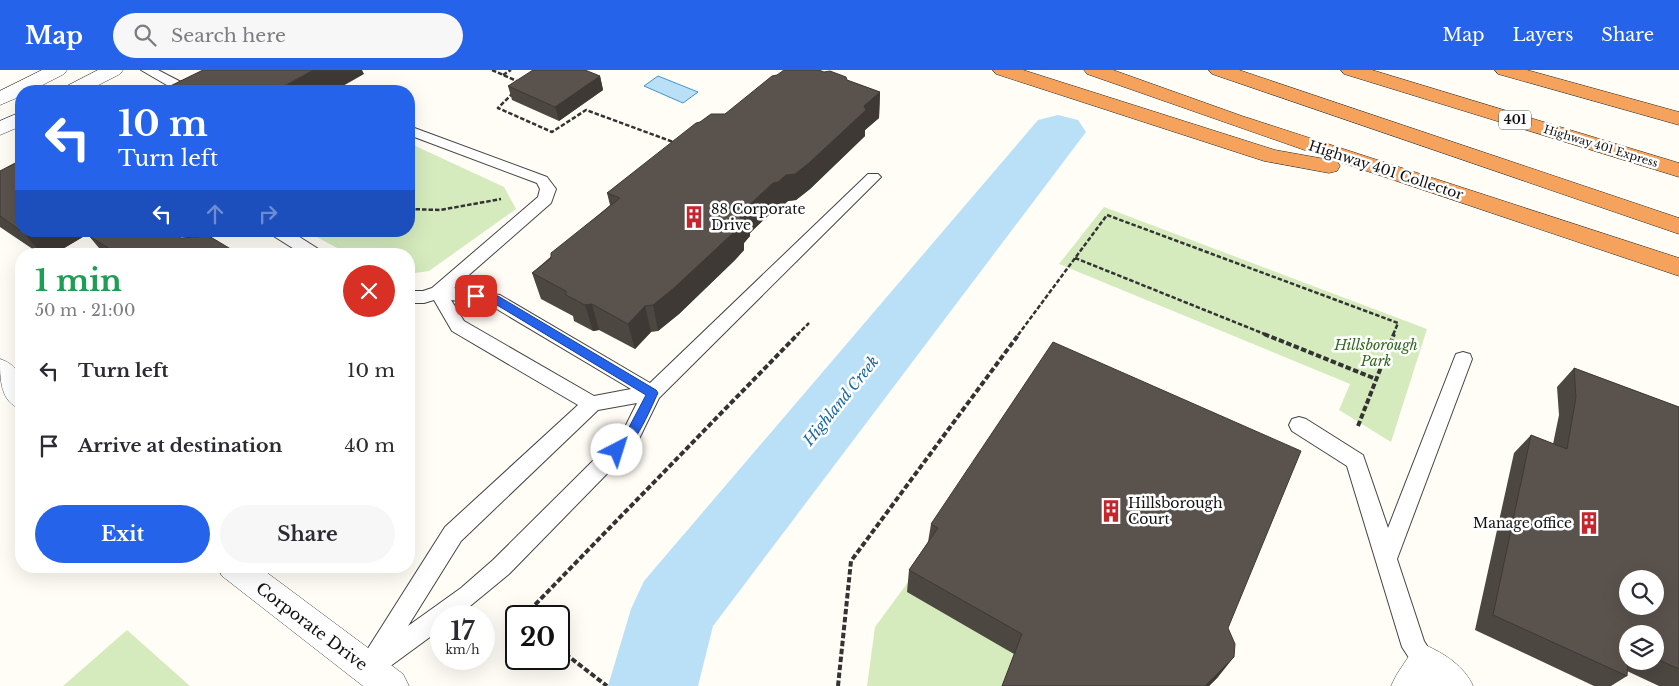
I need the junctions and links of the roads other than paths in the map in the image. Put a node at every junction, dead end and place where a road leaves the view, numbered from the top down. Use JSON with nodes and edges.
{"nodes":[{"id":1,"x":57,"y":70,"type":"edge"},
{"id":2,"x":113,"y":70,"type":"edge"},
{"id":3,"x":148,"y":70,"type":"edge"},
{"id":4,"x":216,"y":70,"type":"edge"},
{"id":5,"x":1002,"y":70,"type":"edge"},
{"id":6,"x":1094,"y":70,"type":"edge"},
{"id":7,"x":1219,"y":70,"type":"edge"},
{"id":8,"x":1350,"y":70,"type":"edge"},
{"id":9,"x":1505,"y":70,"type":"edge"},
{"id":10,"x":28,"y":85,"type":"edge"},
{"id":11,"x":84,"y":85,"type":"edge"},
{"id":12,"x":176,"y":85,"type":"edge"},
{"id":13,"x":187,"y":85,"type":"edge"},
{"id":14,"x":15,"y":91,"type":"edge"},
{"id":15,"x":0,"y":99,"type":"edge"},
{"id":16,"x":1679,"y":119,"type":"edge"},
{"id":17,"x":15,"y":121,"type":"edge"},
{"id":18,"x":0,"y":128,"type":"edge"},
{"id":19,"x":415,"y":132,"type":"edge"},
{"id":20,"x":1679,"y":170,"type":"edge"},
{"id":21,"x":873,"y":177,"type":"dead end"},
{"id":22,"x":1424,"y":182,"type":"junction"},
{"id":23,"x":1679,"y":226,"type":"edge"},
{"id":24,"x":287,"y":237,"type":"edge"},
{"id":25,"x":305,"y":248,"type":"edge"},
{"id":26,"x":1679,"y":267,"type":"edge"},
{"id":27,"x":438,"y":292,"type":"junction"},
{"id":28,"x":415,"y":297,"type":"edge"},
{"id":29,"x":1463,"y":359,"type":"dead end"},
{"id":30,"x":0,"y":369,"type":"edge"},
{"id":31,"x":15,"y":390,"type":"edge"},
{"id":32,"x":652,"y":393,"type":"junction"},
{"id":33,"x":0,"y":395,"type":"edge"},
{"id":34,"x":15,"y":403,"type":"edge"},
{"id":35,"x":592,"y":404,"type":"junction"},
{"id":36,"x":1299,"y":425,"type":"dead end"},
{"id":37,"x":1386,"y":560,"type":"junction"},
{"id":38,"x":242,"y":573,"type":"edge"},
{"id":39,"x":1417,"y":674,"type":"edge"},
{"id":40,"x":380,"y":677,"type":"edge"},
{"id":41,"x":1455,"y":686,"type":"edge"}],
"edges":[{"from":1,"to":10,"type":"street"},
{"from":2,"to":11,"type":"street"},
{"from":3,"to":12,"type":"lane"},
{"from":4,"to":13,"type":"lane"},
{"from":5,"to":22,"type":"highway"},
{"from":6,"to":22,"type":"highway","name":"Highway 401 Collector"},
{"from":7,"to":23,"type":"highway"},
{"from":8,"to":20,"type":"highway","name":"Highway 401 Express","number":"401"},
{"from":9,"to":16,"type":"highway"},
{"from":14,"to":15,"type":"street"},
{"from":17,"to":18,"type":"street"},
{"from":19,"to":27,"type":"lane"},
{"from":21,"to":32,"type":"lane"},
{"from":22,"to":26,"type":"highway","name":"Highway 401 Collector"},
{"from":24,"to":25,"type":"lane"},
{"from":27,"to":28,"type":"lane"},
{"from":27,"to":32,"type":"lane"},
{"from":27,"to":35,"type":"lane"},
{"from":29,"to":37,"type":"lane"},
{"from":30,"to":31,"type":"street"},
{"from":32,"to":35,"type":"lane"},
{"from":32,"to":40,"type":"lane"},
{"from":33,"to":34,"type":"street"},
{"from":35,"to":40,"type":"lane"},
{"from":36,"to":37,"type":"lane"},
{"from":37,"to":39,"type":"lane"},
{"from":38,"to":40,"type":"street","name":"Corporate Drive"},
{"from":39,"to":41,"type":"street"}]}
